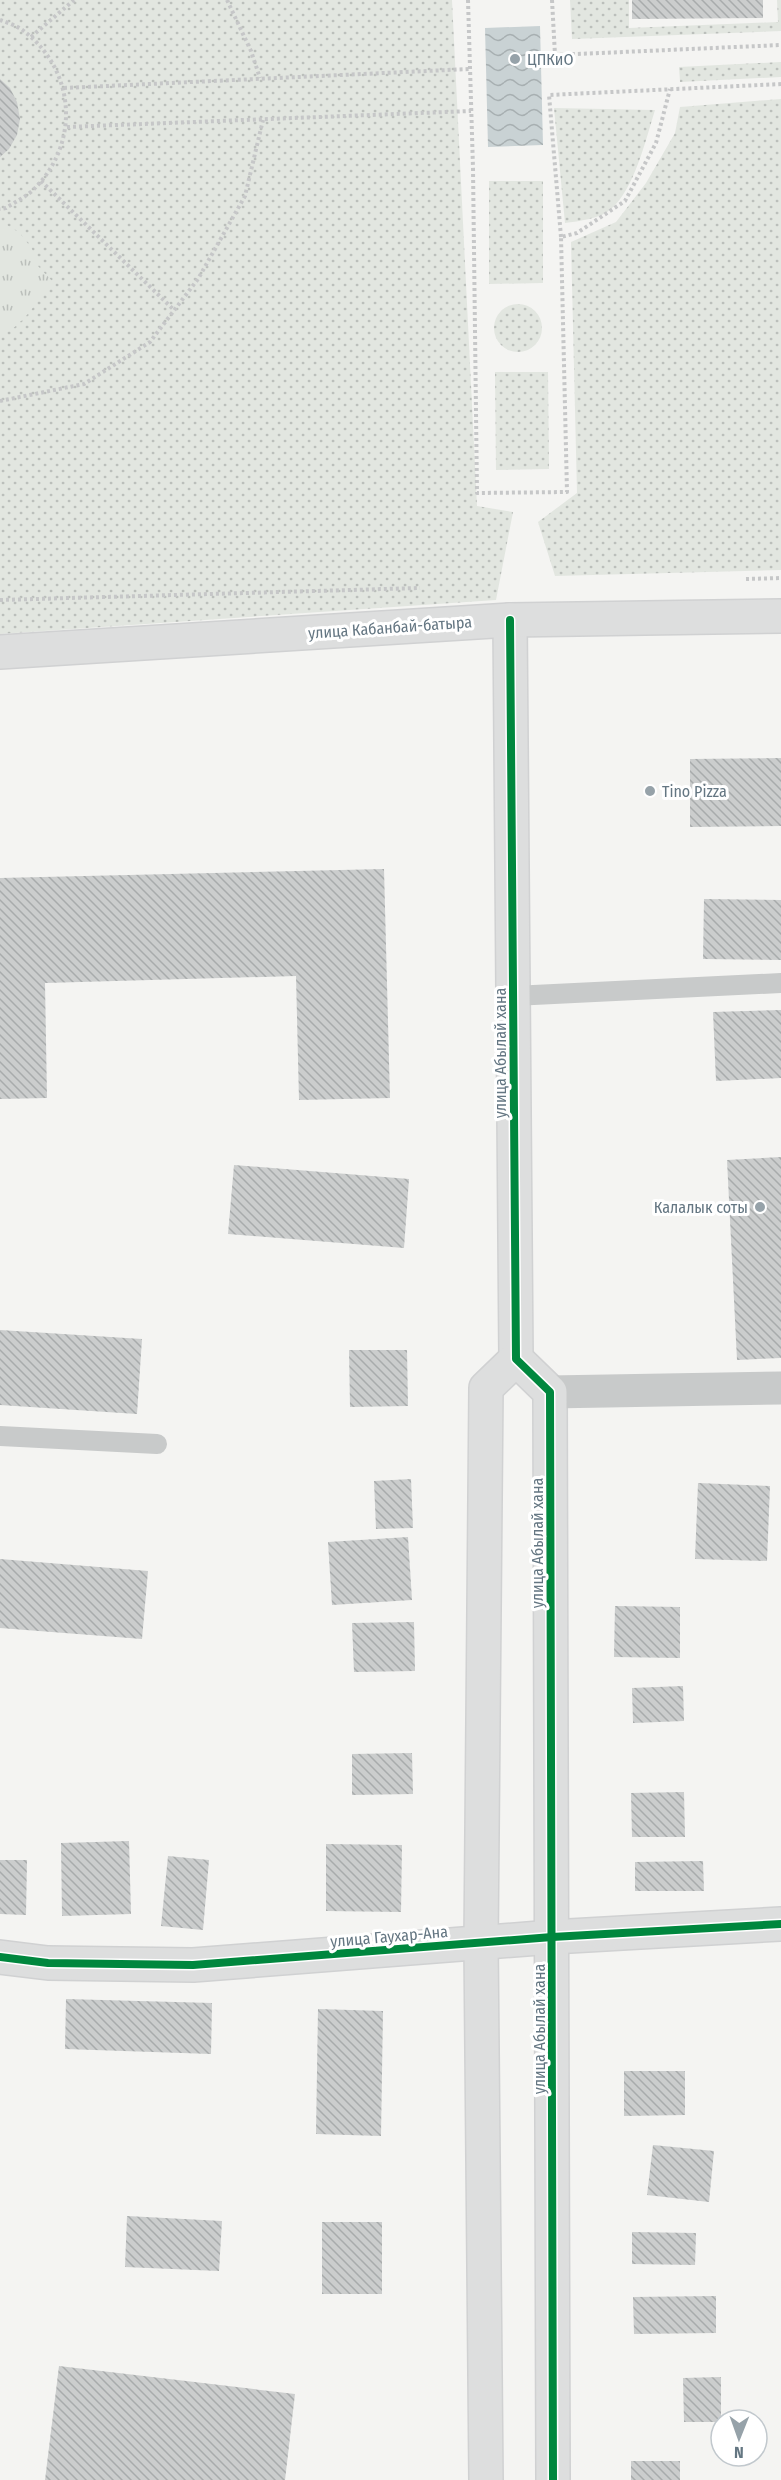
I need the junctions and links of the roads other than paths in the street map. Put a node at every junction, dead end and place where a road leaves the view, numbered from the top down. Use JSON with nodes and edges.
{"nodes":[{"id":1,"x":781,"y":616,"type":"edge"},
{"id":2,"x":510,"y":620,"type":"junction"},
{"id":3,"x":0,"y":652,"type":"edge"},
{"id":4,"x":781,"y":983,"type":"edge"},
{"id":5,"x":513,"y":996,"type":"junction"},
{"id":6,"x":516,"y":1359,"type":"junction"},
{"id":7,"x":781,"y":1388,"type":"edge"},
{"id":8,"x":550,"y":1392,"type":"junction"},
{"id":9,"x":0,"y":1436,"type":"edge"},
{"id":10,"x":157,"y":1444,"type":"dead end"},
{"id":11,"x":781,"y":1924,"type":"edge"},
{"id":12,"x":552,"y":1937,"type":"junction"},
{"id":13,"x":481,"y":1943,"type":"junction"},
{"id":14,"x":0,"y":1957,"type":"edge"},
{"id":15,"x":486,"y":2480,"type":"edge"},
{"id":16,"x":553,"y":2480,"type":"edge"}],
"edges":[{"from":1,"to":2,"type":"street","name":"улица Кабанбай-батыра"},
{"from":2,"to":3,"type":"street","name":"улица Кабанбай-батыра"},
{"from":2,"to":5,"type":"street","name":"улица Абылай хана"},
{"from":4,"to":5,"type":"lane"},
{"from":5,"to":6,"type":"street","name":"улица Абылай хана"},
{"from":6,"to":8,"type":"street"},
{"from":6,"to":13,"type":"street"},
{"from":7,"to":8,"type":"street"},
{"from":8,"to":12,"type":"street","name":"улица Абылай хана"},
{"from":9,"to":10,"type":"lane"},
{"from":11,"to":12,"type":"street","name":"улица Гаухар-Ана"},
{"from":12,"to":13,"type":"street","name":"улица Гаухар-Ана"},
{"from":12,"to":16,"type":"street","name":"улица Абылай хана"},
{"from":13,"to":14,"type":"street","name":"улица Гаухар-Ана"},
{"from":13,"to":15,"type":"street"}]}
